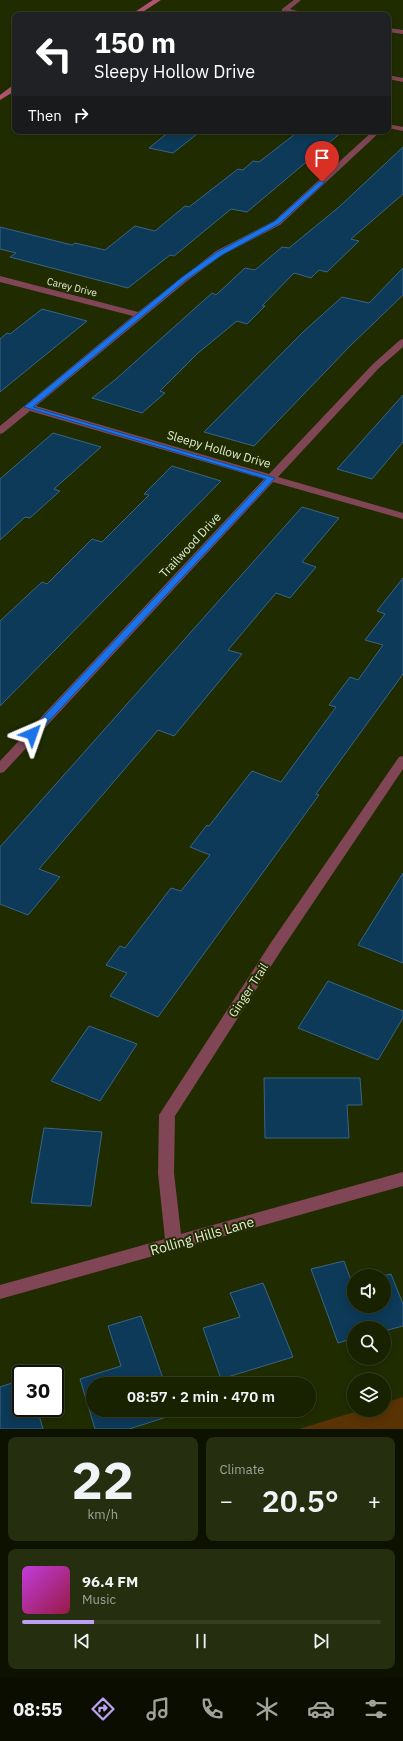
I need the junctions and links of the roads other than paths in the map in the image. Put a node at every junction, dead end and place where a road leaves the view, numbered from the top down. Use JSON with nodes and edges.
{"nodes":[{"id":1,"x":158,"y":0,"type":"edge"},
{"id":2,"x":298,"y":0,"type":"edge"},
{"id":3,"x":138,"y":12,"type":"edge"},
{"id":4,"x":294,"y":12,"type":"edge"},
{"id":5,"x":391,"y":30,"type":"edge"},
{"id":6,"x":403,"y":32,"type":"edge"},
{"id":7,"x":391,"y":78,"type":"edge"},
{"id":8,"x":403,"y":80,"type":"edge"},
{"id":9,"x":12,"y":90,"type":"edge"},
{"id":10,"x":0,"y":98,"type":"edge"},
{"id":11,"x":391,"y":127,"type":"edge"},
{"id":12,"x":403,"y":129,"type":"edge"},
{"id":13,"x":374,"y":134,"type":"edge"},
{"id":14,"x":0,"y":280,"type":"edge"},
{"id":15,"x":138,"y":315,"type":"junction"},
{"id":16,"x":403,"y":342,"type":"edge"},
{"id":17,"x":28,"y":407,"type":"junction"},
{"id":18,"x":0,"y":431,"type":"edge"},
{"id":19,"x":271,"y":478,"type":"junction"},
{"id":20,"x":403,"y":516,"type":"edge"},
{"id":21,"x":403,"y":760,"type":"edge"},
{"id":22,"x":0,"y":769,"type":"edge"},
{"id":23,"x":403,"y":1179,"type":"edge"},
{"id":24,"x":174,"y":1243,"type":"junction"},
{"id":25,"x":0,"y":1292,"type":"edge"}],
"edges":[{"from":1,"to":3,"type":"main road"},
{"from":2,"to":4,"type":"street"},
{"from":5,"to":6,"type":"street"},
{"from":7,"to":8,"type":"street"},
{"from":9,"to":10,"type":"main road"},
{"from":11,"to":12,"type":"street"},
{"from":13,"to":15,"type":"street"},
{"from":14,"to":15,"type":"street","name":"Carey Drive"},
{"from":15,"to":17,"type":"street"},
{"from":16,"to":19,"type":"street","name":"Trailwood Drive"},
{"from":17,"to":18,"type":"street"},
{"from":17,"to":19,"type":"street","name":"Sleepy Hollow Drive"},
{"from":19,"to":20,"type":"street","name":"Sleepy Hollow Drive"},
{"from":19,"to":22,"type":"street","name":"Trailwood Drive"},
{"from":21,"to":24,"type":"street","name":"Ginger Trail"},
{"from":23,"to":24,"type":"street","name":"Rolling Hills Lane"},
{"from":24,"to":25,"type":"street","name":"Rolling Hills Lane"}]}
